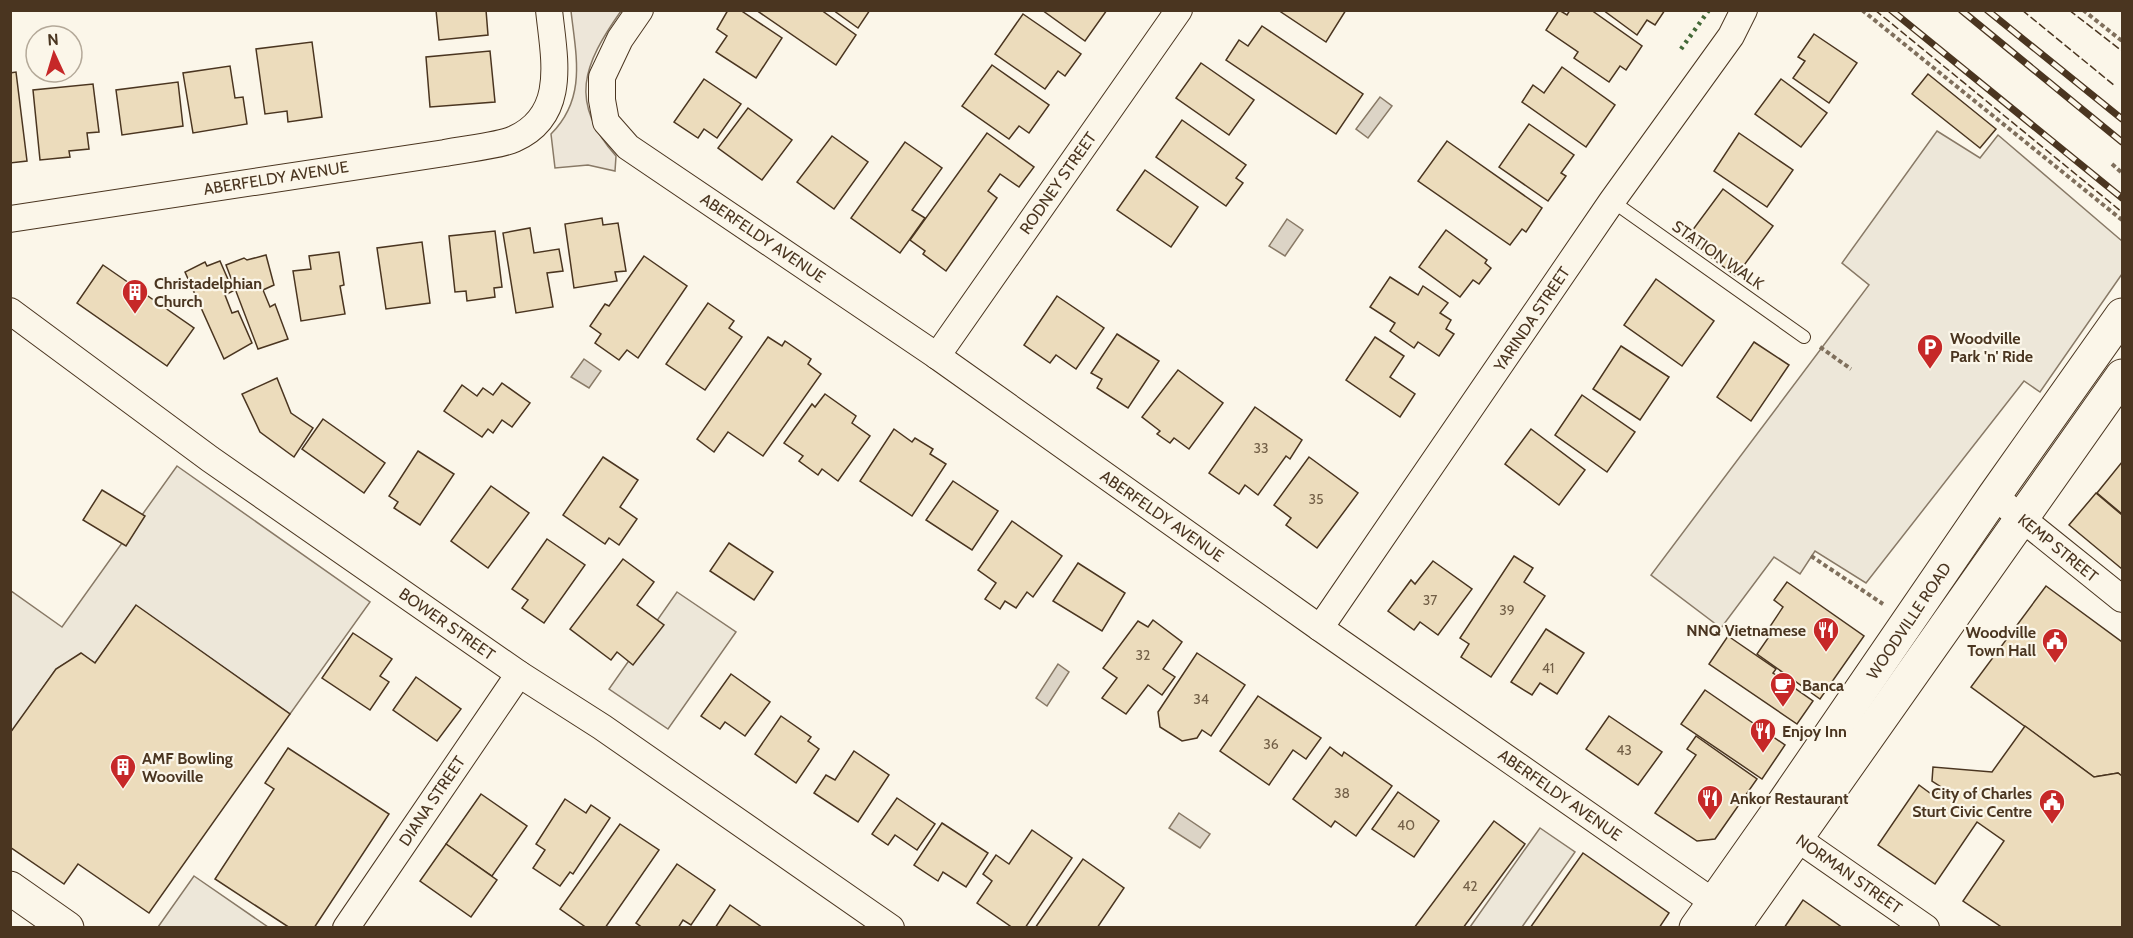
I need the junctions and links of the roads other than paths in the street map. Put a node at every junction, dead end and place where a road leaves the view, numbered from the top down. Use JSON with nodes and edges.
{"nodes":[{"id":1,"x":549,"y":10,"type":"edge"},
{"id":2,"x":640,"y":10,"type":"edge"},
{"id":3,"x":1179,"y":10,"type":"edge"},
{"id":4,"x":1744,"y":10,"type":"edge"},
{"id":5,"x":1612,"y":201,"type":"junction"},
{"id":6,"x":10,"y":219,"type":"edge"},
{"id":7,"x":10,"y":311,"type":"edge"},
{"id":8,"x":2122,"y":315,"type":"edge"},
{"id":9,"x":1804,"y":337,"type":"road end"},
{"id":10,"x":937,"y":356,"type":"junction"},
{"id":11,"x":2122,"y":376,"type":"edge"},
{"id":12,"x":1994,"y":496,"type":"junction"},
{"id":13,"x":2022,"y":518,"type":"junction"},
{"id":14,"x":2122,"y":600,"type":"edge"},
{"id":15,"x":1320,"y":628,"type":"junction"},
{"id":16,"x":519,"y":674,"type":"junction"},
{"id":17,"x":1784,"y":829,"type":"junction"},
{"id":18,"x":10,"y":888,"type":"edge"},
{"id":19,"x":1720,"y":919,"type":"edge"},
{"id":20,"x":67,"y":927,"type":"edge"},
{"id":21,"x":346,"y":927,"type":"edge"},
{"id":22,"x":891,"y":927,"type":"edge"},
{"id":23,"x":1926,"y":927,"type":"edge"}],
"edges":[{"from":1,"to":6,"type":"street","name":"ABERFELDY AVENUE"},
{"from":2,"to":10,"type":"street","name":"ABERFELDY AVENUE"},
{"from":3,"to":10,"type":"street","name":"RODNEY STREET"},
{"from":4,"to":5,"type":"street","name":"YARINDA STREET"},
{"from":5,"to":9,"type":"lane","name":"STATION WALK"},
{"from":5,"to":15,"type":"street","name":"YARINDA STREET"},
{"from":7,"to":16,"type":"street","name":"BOWER STREET"},
{"from":8,"to":12,"type":"main road","name":"WOODVILLE ROAD"},
{"from":10,"to":15,"type":"street","name":"ABERFELDY AVENUE"},
{"from":11,"to":13,"type":"main road","name":"WOODVILLE ROAD"},
{"from":12,"to":13,"type":"street","name":"KEMP STREET"},
{"from":12,"to":17,"type":"main road","name":"WOODVILLE ROAD"},
{"from":13,"to":14,"type":"street","name":"KEMP STREET"},
{"from":13,"to":17,"type":"main road","name":"WOODVILLE ROAD"},
{"from":15,"to":19,"type":"street","name":"ABERFELDY AVENUE"},
{"from":16,"to":21,"type":"street","name":"DIANA STREET"},
{"from":16,"to":22,"type":"street","name":"BOWER STREET"},
{"from":17,"to":19,"type":"main road","name":"WOODVILLE ROAD"},
{"from":17,"to":23,"type":"street","name":"NORMAN STREET"},
{"from":18,"to":20,"type":"main road"}]}
